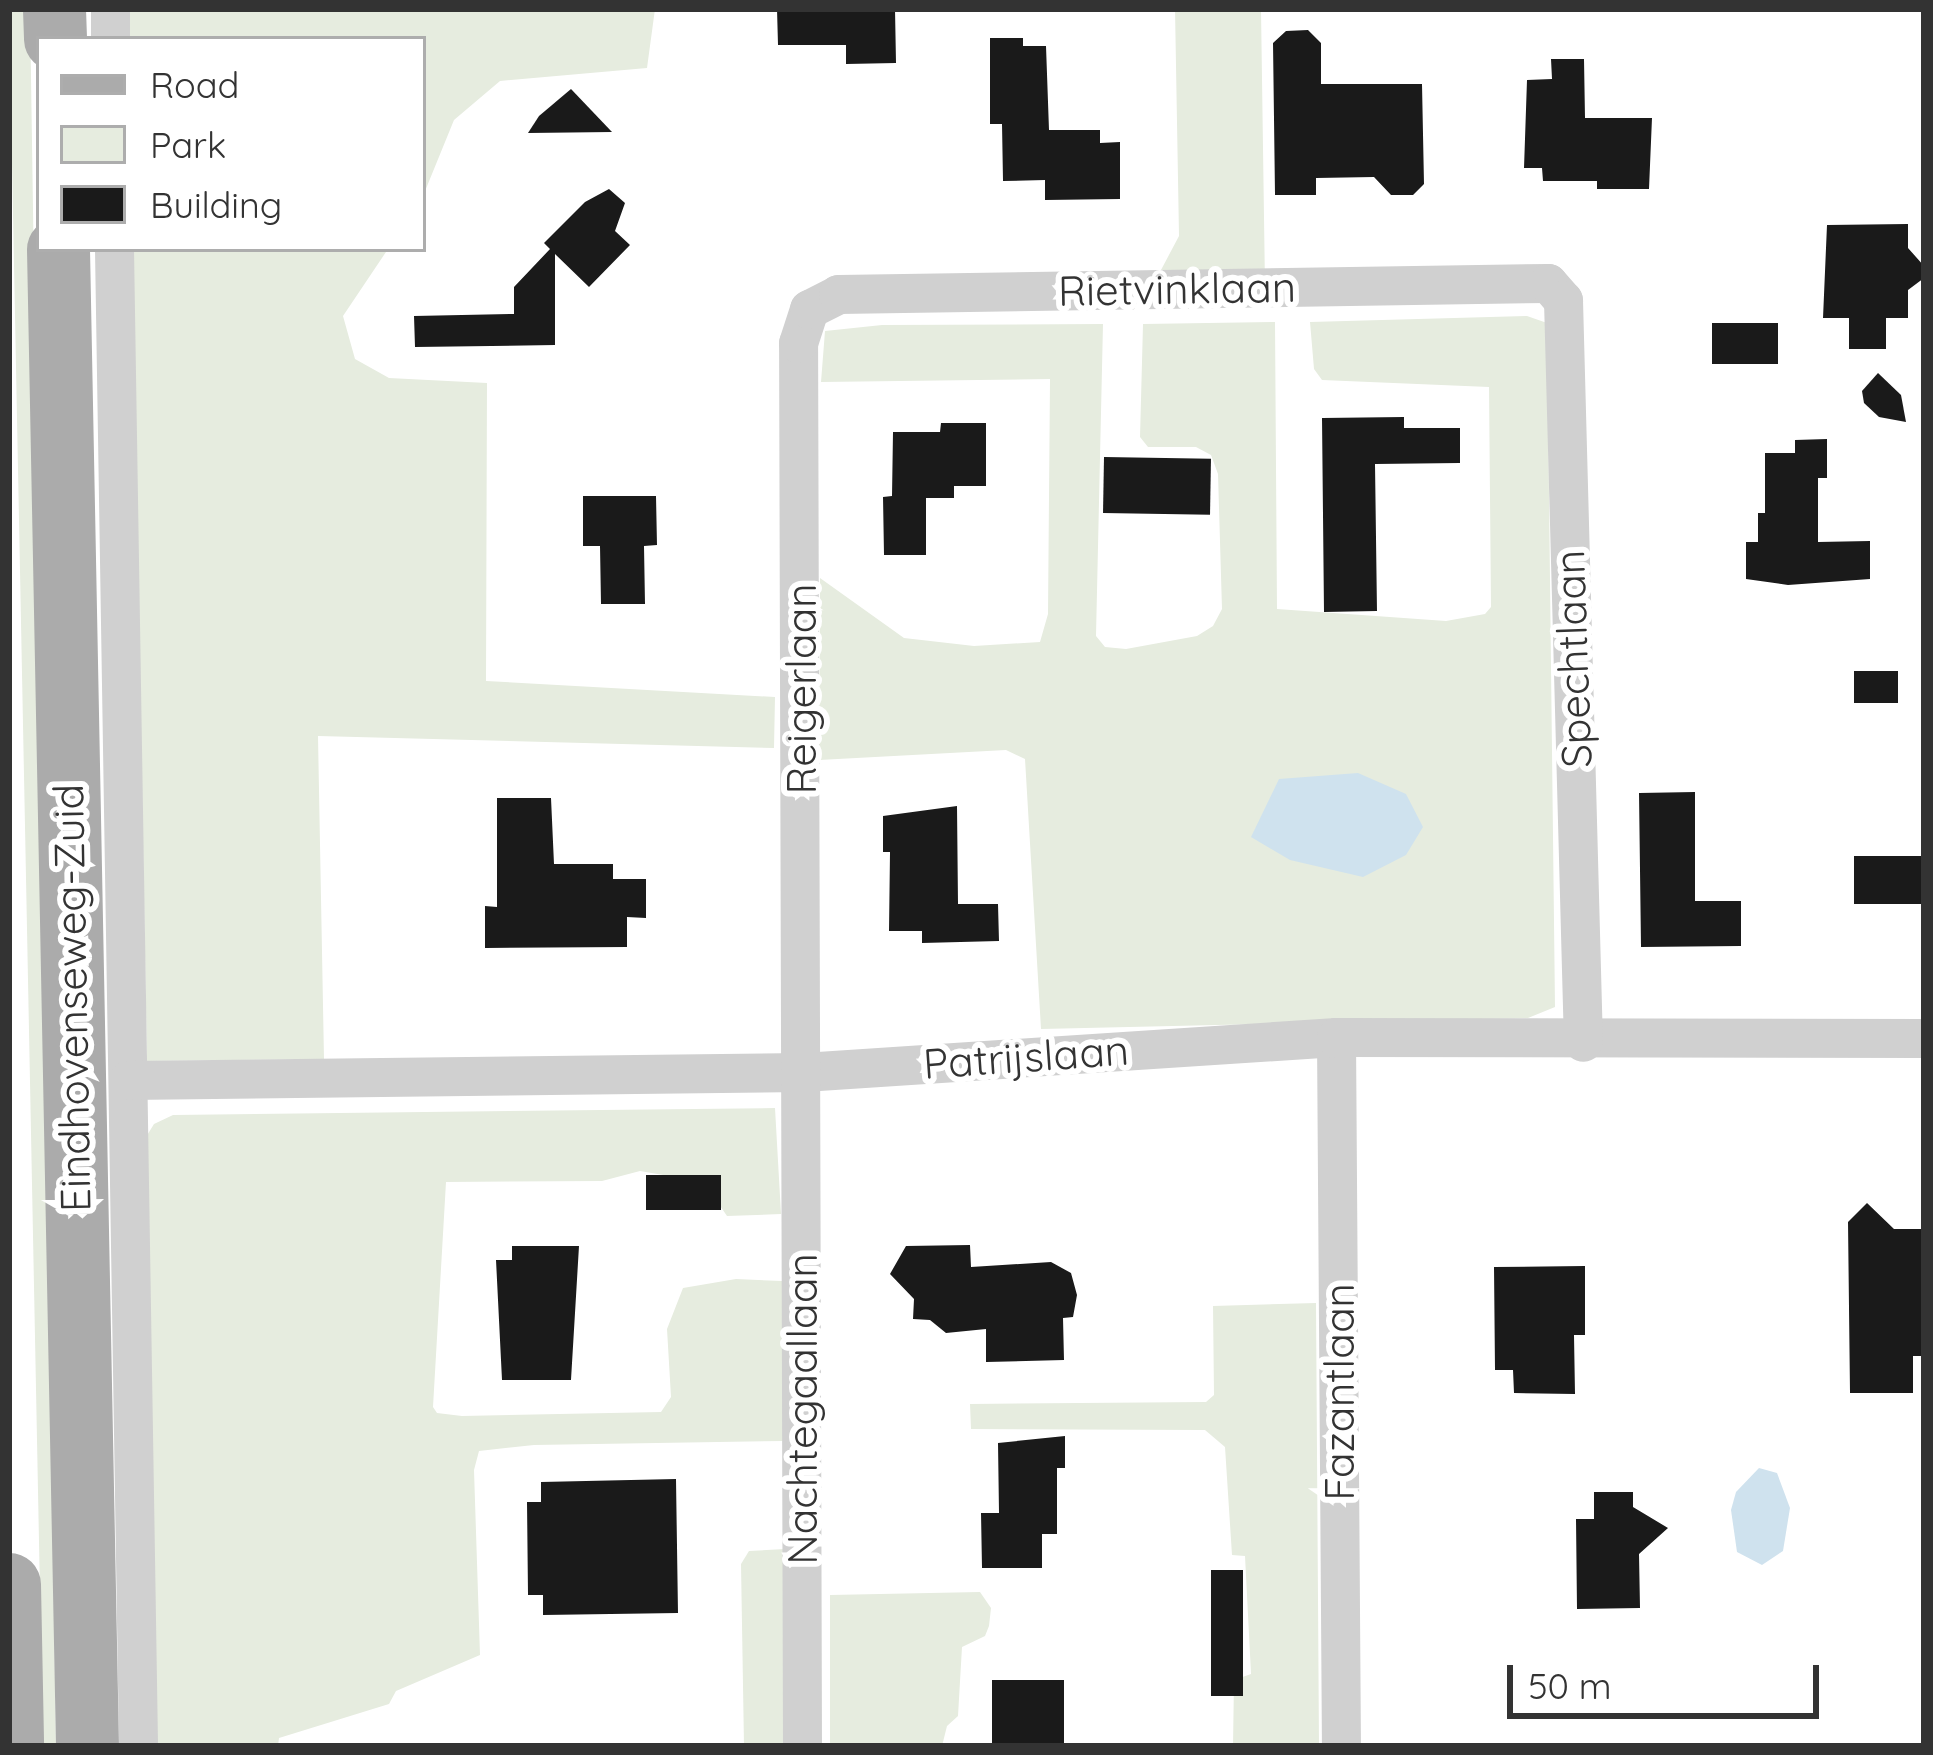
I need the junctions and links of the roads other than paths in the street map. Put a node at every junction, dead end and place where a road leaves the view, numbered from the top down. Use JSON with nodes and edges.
{"nodes":[{"id":1,"x":58,"y":252,"type":"edge"},
{"id":2,"x":114,"y":252,"type":"edge"},
{"id":3,"x":1548,"y":283,"type":"joint"},
{"id":4,"x":809,"y":309,"type":"joint"},
{"id":5,"x":1336,"y":1037,"type":"junction"},
{"id":6,"x":1924,"y":1038,"type":"edge"},
{"id":7,"x":1583,"y":1042,"type":"junction"},
{"id":8,"x":803,"y":1072,"type":"junction"},
{"id":9,"x":128,"y":1080,"type":"junction"},
{"id":10,"x":9,"y":1584,"type":"edge"},
{"id":11,"x":12,"y":1746,"type":"edge"},
{"id":12,"x":87,"y":1746,"type":"edge"},
{"id":13,"x":138,"y":1746,"type":"edge"},
{"id":14,"x":802,"y":1746,"type":"edge"},
{"id":15,"x":1341,"y":1746,"type":"edge"}],
"edges":[{"from":1,"to":12,"type":"main road","name":"Eindhovenseweg-Zuid"},
{"from":2,"to":9,"type":"street","name":"Eindhovenseweg-Zuid"},
{"from":3,"to":4,"type":"street","name":"Rietvinklaan"},
{"from":3,"to":7,"type":"street","name":"Spechtlaan"},
{"from":4,"to":8,"type":"street","name":"Reigerlaan"},
{"from":5,"to":7,"type":"street","name":"Patrijslaan"},
{"from":5,"to":8,"type":"street","name":"Patrijslaan"},
{"from":5,"to":15,"type":"street","name":"Fazantlaan"},
{"from":6,"to":7,"type":"street","name":"Patrijslaan"},
{"from":8,"to":9,"type":"street","name":"Patrijslaan"},
{"from":8,"to":14,"type":"street","name":"Nachtegaallaan"},
{"from":9,"to":13,"type":"street","name":"Eindhovenseweg-Zuid"},
{"from":10,"to":11,"type":"main road"}]}
